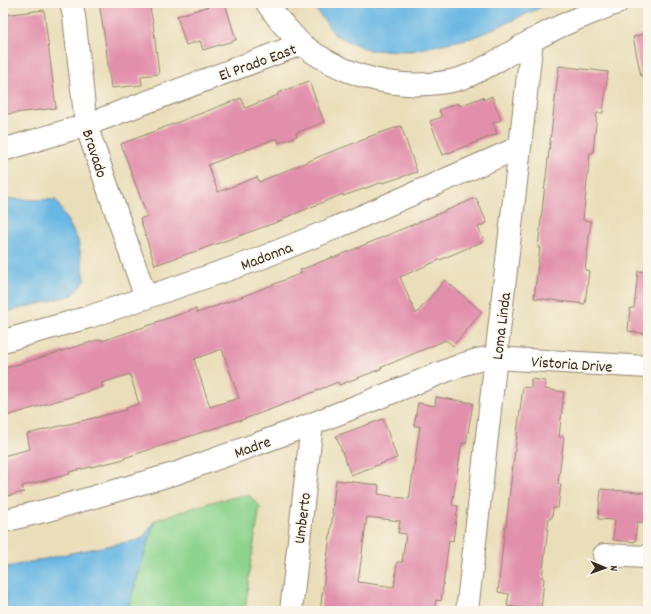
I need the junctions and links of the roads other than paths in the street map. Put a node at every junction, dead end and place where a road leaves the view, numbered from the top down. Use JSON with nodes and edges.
{"nodes":[{"id":1,"x":71,"y":3,"type":"edge"},
{"id":2,"x":267,"y":3,"type":"edge"},
{"id":3,"x":617,"y":3,"type":"edge"},
{"id":4,"x":532,"y":40,"type":"junction"},
{"id":5,"x":301,"y":44,"type":"junction"},
{"id":6,"x":86,"y":125,"type":"junction"},
{"id":7,"x":520,"y":147,"type":"junction"},
{"id":8,"x":3,"y":150,"type":"edge"},
{"id":9,"x":146,"y":298,"type":"junction"},
{"id":10,"x":3,"y":341,"type":"edge"},
{"id":11,"x":496,"y":358,"type":"junction"},
{"id":12,"x":648,"y":367,"type":"edge"},
{"id":13,"x":312,"y":424,"type":"junction"},
{"id":14,"x":3,"y":521,"type":"edge"},
{"id":15,"x":604,"y":555,"type":"dead end"},
{"id":16,"x":648,"y":557,"type":"edge"},
{"id":17,"x":291,"y":611,"type":"edge"},
{"id":18,"x":467,"y":611,"type":"edge"}],
"edges":[{"from":1,"to":6,"type":"street","name":"Bravado"},
{"from":2,"to":5,"type":"street"},
{"from":3,"to":4,"type":"street","name":"El Prado East"},
{"from":4,"to":5,"type":"street","name":"El Prado East"},
{"from":4,"to":7,"type":"street","name":"Loma Linda"},
{"from":5,"to":6,"type":"street","name":"El Prado East"},
{"from":6,"to":8,"type":"street","name":"El Prado East"},
{"from":6,"to":9,"type":"street","name":"Bravado"},
{"from":7,"to":9,"type":"street","name":"Madonna"},
{"from":7,"to":11,"type":"street","name":"Loma Linda"},
{"from":9,"to":10,"type":"street","name":"Madonna"},
{"from":11,"to":12,"type":"street","name":"Vistoria Drive"},
{"from":11,"to":13,"type":"street","name":"Madre"},
{"from":11,"to":18,"type":"street","name":"Loma Linda"},
{"from":13,"to":14,"type":"street","name":"Madre"},
{"from":13,"to":17,"type":"street","name":"Umberto"},
{"from":15,"to":16,"type":"street"}]}
